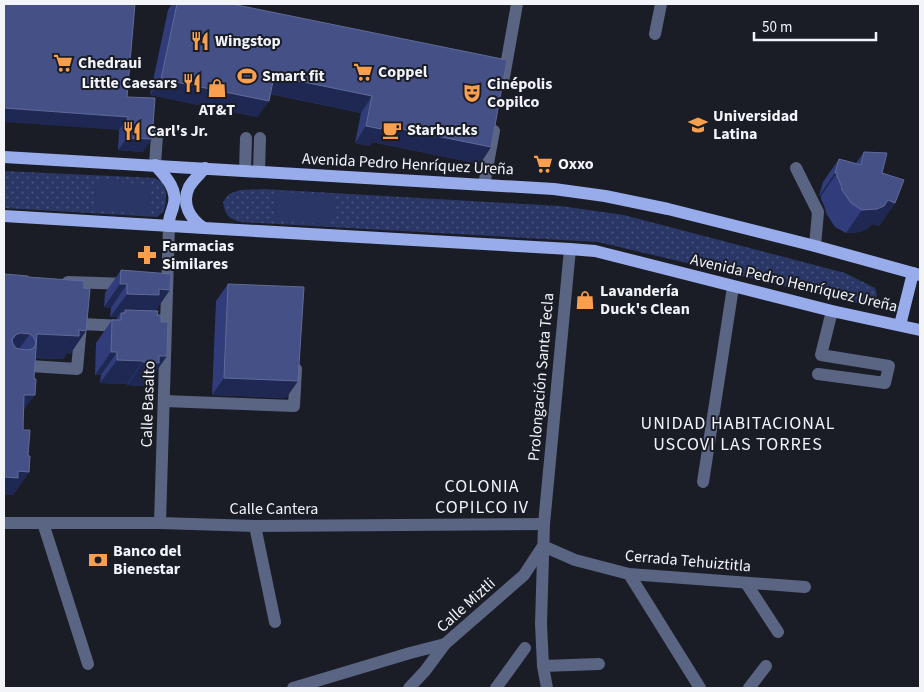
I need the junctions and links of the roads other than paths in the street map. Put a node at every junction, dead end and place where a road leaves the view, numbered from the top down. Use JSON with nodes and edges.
{"nodes":[{"id":1,"x":517,"y":4,"type":"edge"},
{"id":2,"x":661,"y":4,"type":"edge"},
{"id":3,"x":655,"y":34,"type":"dead end"},
{"id":4,"x":501,"y":92,"type":"edge"},
{"id":5,"x":496,"y":121,"type":"edge"},
{"id":6,"x":157,"y":135,"type":"dead end"},
{"id":7,"x":242,"y":138,"type":"dead end"},
{"id":8,"x":260,"y":138,"type":"dead end"},
{"id":9,"x":4,"y":156,"type":"edge"},
{"id":10,"x":155,"y":166,"type":"junction"},
{"id":11,"x":205,"y":168,"type":"junction"},
{"id":12,"x":796,"y":168,"type":"dead end"},
{"id":13,"x":241,"y":170,"type":"junction"},
{"id":14,"x":259,"y":171,"type":"junction"},
{"id":15,"x":484,"y":185,"type":"junction"},
{"id":16,"x":4,"y":216,"type":"edge"},
{"id":17,"x":169,"y":226,"type":"junction"},
{"id":18,"x":204,"y":228,"type":"junction"},
{"id":19,"x":815,"y":246,"type":"junction"},
{"id":20,"x":570,"y":249,"type":"junction"},
{"id":21,"x":916,"y":274,"type":"edge"},
{"id":22,"x":56,"y":281,"type":"edge"},
{"id":23,"x":137,"y":284,"type":"edge"},
{"id":24,"x":733,"y":286,"type":"junction"},
{"id":25,"x":832,"y":311,"type":"junction"},
{"id":26,"x":900,"y":325,"type":"junction"},
{"id":27,"x":135,"y":326,"type":"edge"},
{"id":28,"x":153,"y":327,"type":"edge"},
{"id":29,"x":166,"y":327,"type":"junction"},
{"id":30,"x":920,"y":330,"type":"edge"},
{"id":31,"x":297,"y":361,"type":"edge"},
{"id":32,"x":30,"y":366,"type":"edge"},
{"id":33,"x":818,"y":374,"type":"dead end"},
{"id":34,"x":164,"y":401,"type":"junction"},
{"id":35,"x":703,"y":482,"type":"dead end"},
{"id":36,"x":4,"y":523,"type":"edge"},
{"id":37,"x":43,"y":523,"type":"junction"},
{"id":38,"x":160,"y":523,"type":"junction"},
{"id":39,"x":544,"y":524,"type":"junction"},
{"id":40,"x":255,"y":526,"type":"junction"},
{"id":41,"x":544,"y":546,"type":"junction"},
{"id":42,"x":629,"y":574,"type":"junction"},
{"id":43,"x":746,"y":583,"type":"junction"},
{"id":44,"x":805,"y":587,"type":"dead end"},
{"id":45,"x":275,"y":622,"type":"dead end"},
{"id":46,"x":778,"y":632,"type":"dead end"},
{"id":47,"x":446,"y":644,"type":"junction"},
{"id":48,"x":526,"y":648,"type":"dead end"},
{"id":49,"x":88,"y":664,"type":"dead end"},
{"id":50,"x":599,"y":664,"type":"dead end"},
{"id":51,"x":543,"y":666,"type":"junction"},
{"id":52,"x":766,"y":666,"type":"dead end"},
{"id":53,"x":293,"y":688,"type":"edge"},
{"id":54,"x":409,"y":688,"type":"edge"},
{"id":55,"x":496,"y":688,"type":"edge"},
{"id":56,"x":547,"y":688,"type":"edge"},
{"id":57,"x":700,"y":688,"type":"edge"},
{"id":58,"x":749,"y":688,"type":"edge"}],
"edges":[{"from":1,"to":4,"type":"street"},
{"from":2,"to":3,"type":"street"},
{"from":5,"to":15,"type":"street"},
{"from":6,"to":10,"type":"street"},
{"from":7,"to":13,"type":"street"},
{"from":8,"to":14,"type":"street"},
{"from":9,"to":10,"type":"main road","name":"Avenida Pedro Henríquez Ureña"},
{"from":10,"to":11,"type":"main road","name":"Avenida Pedro Henríquez Ureña"},
{"from":10,"to":17,"type":"main road"},
{"from":11,"to":13,"type":"main road","name":"Avenida Pedro Henríquez Ureña"},
{"from":11,"to":18,"type":"main road"},
{"from":12,"to":19,"type":"street"},
{"from":13,"to":14,"type":"main road","name":"Avenida Pedro Henríquez Ureña"},
{"from":14,"to":15,"type":"main road","name":"Avenida Pedro Henríquez Ureña"},
{"from":15,"to":19,"type":"main road","name":"Avenida Pedro Henríquez Ureña"},
{"from":16,"to":17,"type":"main road","name":"Avenida Pedro Henríquez Ureña"},
{"from":17,"to":18,"type":"main road","name":"Avenida Pedro Henríquez Ureña"},
{"from":17,"to":29,"type":"street","name":"Calle Basalto"},
{"from":18,"to":20,"type":"main road","name":"Avenida Pedro Henríquez Ureña"},
{"from":19,"to":21,"type":"main road","name":"Avenida Pedro Henríquez Ureña"},
{"from":20,"to":24,"type":"main road","name":"Avenida Pedro Henríquez Ureña"},
{"from":20,"to":39,"type":"street","name":"Prolongación Santa Tecla"},
{"from":21,"to":26,"type":"main road"},
{"from":22,"to":23,"type":"street"},
{"from":24,"to":25,"type":"main road","name":"Avenida Pedro Henríquez Ureña"},
{"from":24,"to":35,"type":"street"},
{"from":25,"to":26,"type":"main road","name":"Avenida Pedro Henríquez Ureña"},
{"from":25,"to":33,"type":"street"},
{"from":26,"to":30,"type":"main road","name":"Avenida Pedro Henríquez Ureña"},
{"from":27,"to":32,"type":"street"},
{"from":28,"to":29,"type":"street"},
{"from":29,"to":34,"type":"street","name":"Calle Basalto"},
{"from":31,"to":34,"type":"street"},
{"from":34,"to":38,"type":"street","name":"Calle Basalto"},
{"from":36,"to":37,"type":"street","name":"Calle Cantera"},
{"from":37,"to":38,"type":"street","name":"Calle Cantera"},
{"from":37,"to":49,"type":"street"},
{"from":38,"to":40,"type":"street","name":"Calle Cantera"},
{"from":39,"to":40,"type":"street","name":"Calle Cantera"},
{"from":39,"to":41,"type":"street","name":"Prolongación Santa Tecla"},
{"from":40,"to":45,"type":"street"},
{"from":41,"to":42,"type":"street","name":"Cerrada Tehuiztitla"},
{"from":41,"to":47,"type":"street","name":"Calle Miztli"},
{"from":41,"to":51,"type":"street","name":"Prolongación Santa Tecla"},
{"from":42,"to":43,"type":"street","name":"Cerrada Tehuiztitla"},
{"from":42,"to":57,"type":"street"},
{"from":43,"to":44,"type":"street","name":"Cerrada Tehuiztitla"},
{"from":43,"to":46,"type":"street"},
{"from":47,"to":53,"type":"street"},
{"from":47,"to":54,"type":"street","name":"Calle Miztli"},
{"from":48,"to":55,"type":"street"},
{"from":50,"to":51,"type":"street"},
{"from":51,"to":56,"type":"street","name":"Prolongación Santa Tecla"},
{"from":52,"to":58,"type":"street"}]}
